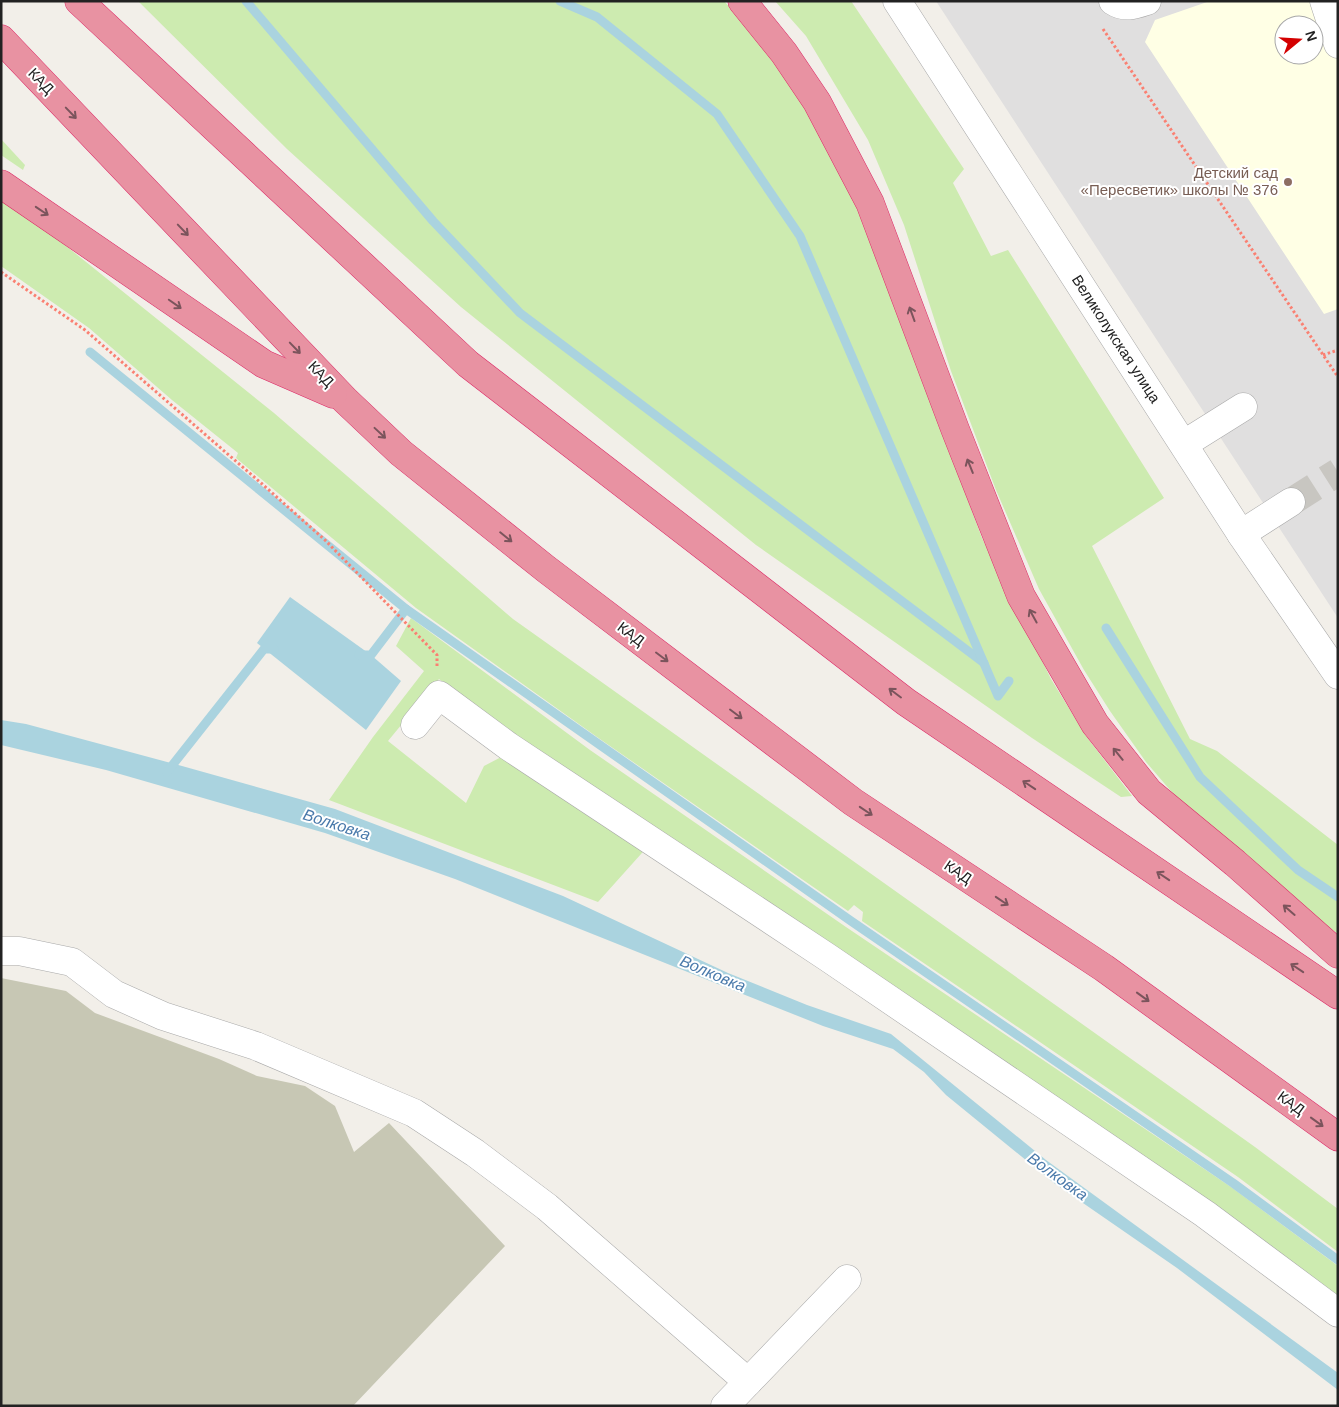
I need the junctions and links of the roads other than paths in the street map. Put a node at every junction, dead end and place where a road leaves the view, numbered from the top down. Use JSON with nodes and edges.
{"nodes":[{"id":1,"x":78,"y":1,"type":"edge"},
{"id":2,"x":742,"y":1,"type":"edge"},
{"id":3,"x":897,"y":1,"type":"edge"},
{"id":4,"x":1113,"y":1,"type":"edge"},
{"id":5,"x":1147,"y":1,"type":"edge"},
{"id":6,"x":1324,"y":1,"type":"edge"},
{"id":7,"x":1,"y":39,"type":"edge"},
{"id":8,"x":1338,"y":44,"type":"edge"},
{"id":9,"x":1,"y":184,"type":"edge"},
{"id":10,"x":345,"y":400,"type":"junction"},
{"id":11,"x":1243,"y":407,"type":"dead end"},
{"id":12,"x":1184,"y":444,"type":"junction"},
{"id":13,"x":1291,"y":502,"type":"tunnel mouth"},
{"id":14,"x":1241,"y":534,"type":"junction"},
{"id":15,"x":1338,"y":675,"type":"edge"},
{"id":16,"x":415,"y":725,"type":"dead end"},
{"id":17,"x":1,"y":951,"type":"edge"},
{"id":18,"x":1338,"y":954,"type":"edge"},
{"id":19,"x":1338,"y":995,"type":"edge"},
{"id":20,"x":1338,"y":1137,"type":"edge"},
{"id":21,"x":848,"y":1279,"type":"dead end"},
{"id":22,"x":1338,"y":1313,"type":"edge"},
{"id":23,"x":748,"y":1382,"type":"junction"},
{"id":24,"x":725,"y":1406,"type":"edge"}],
"edges":[{"from":19,"to":1,"type":"highway","one_way":true},
{"from":18,"to":2,"type":"highway","one_way":true},
{"from":3,"to":12,"type":"street","name":"Великолукская улица"},
{"from":4,"to":5,"type":"street"},
{"from":6,"to":8,"type":"street"},
{"from":7,"to":10,"type":"highway","name":"КАД","one_way":true},
{"from":9,"to":10,"type":"highway","one_way":true},
{"from":10,"to":20,"type":"highway","name":"КАД","one_way":true},
{"from":11,"to":12,"type":"street"},
{"from":12,"to":14,"type":"street","name":"Великолукская улица"},
{"from":13,"to":14,"type":"street"},
{"from":14,"to":15,"type":"street","name":"Великолукская улица"},
{"from":16,"to":22,"type":"street"},
{"from":17,"to":23,"type":"street"},
{"from":21,"to":23,"type":"street"},
{"from":23,"to":24,"type":"street"}]}
